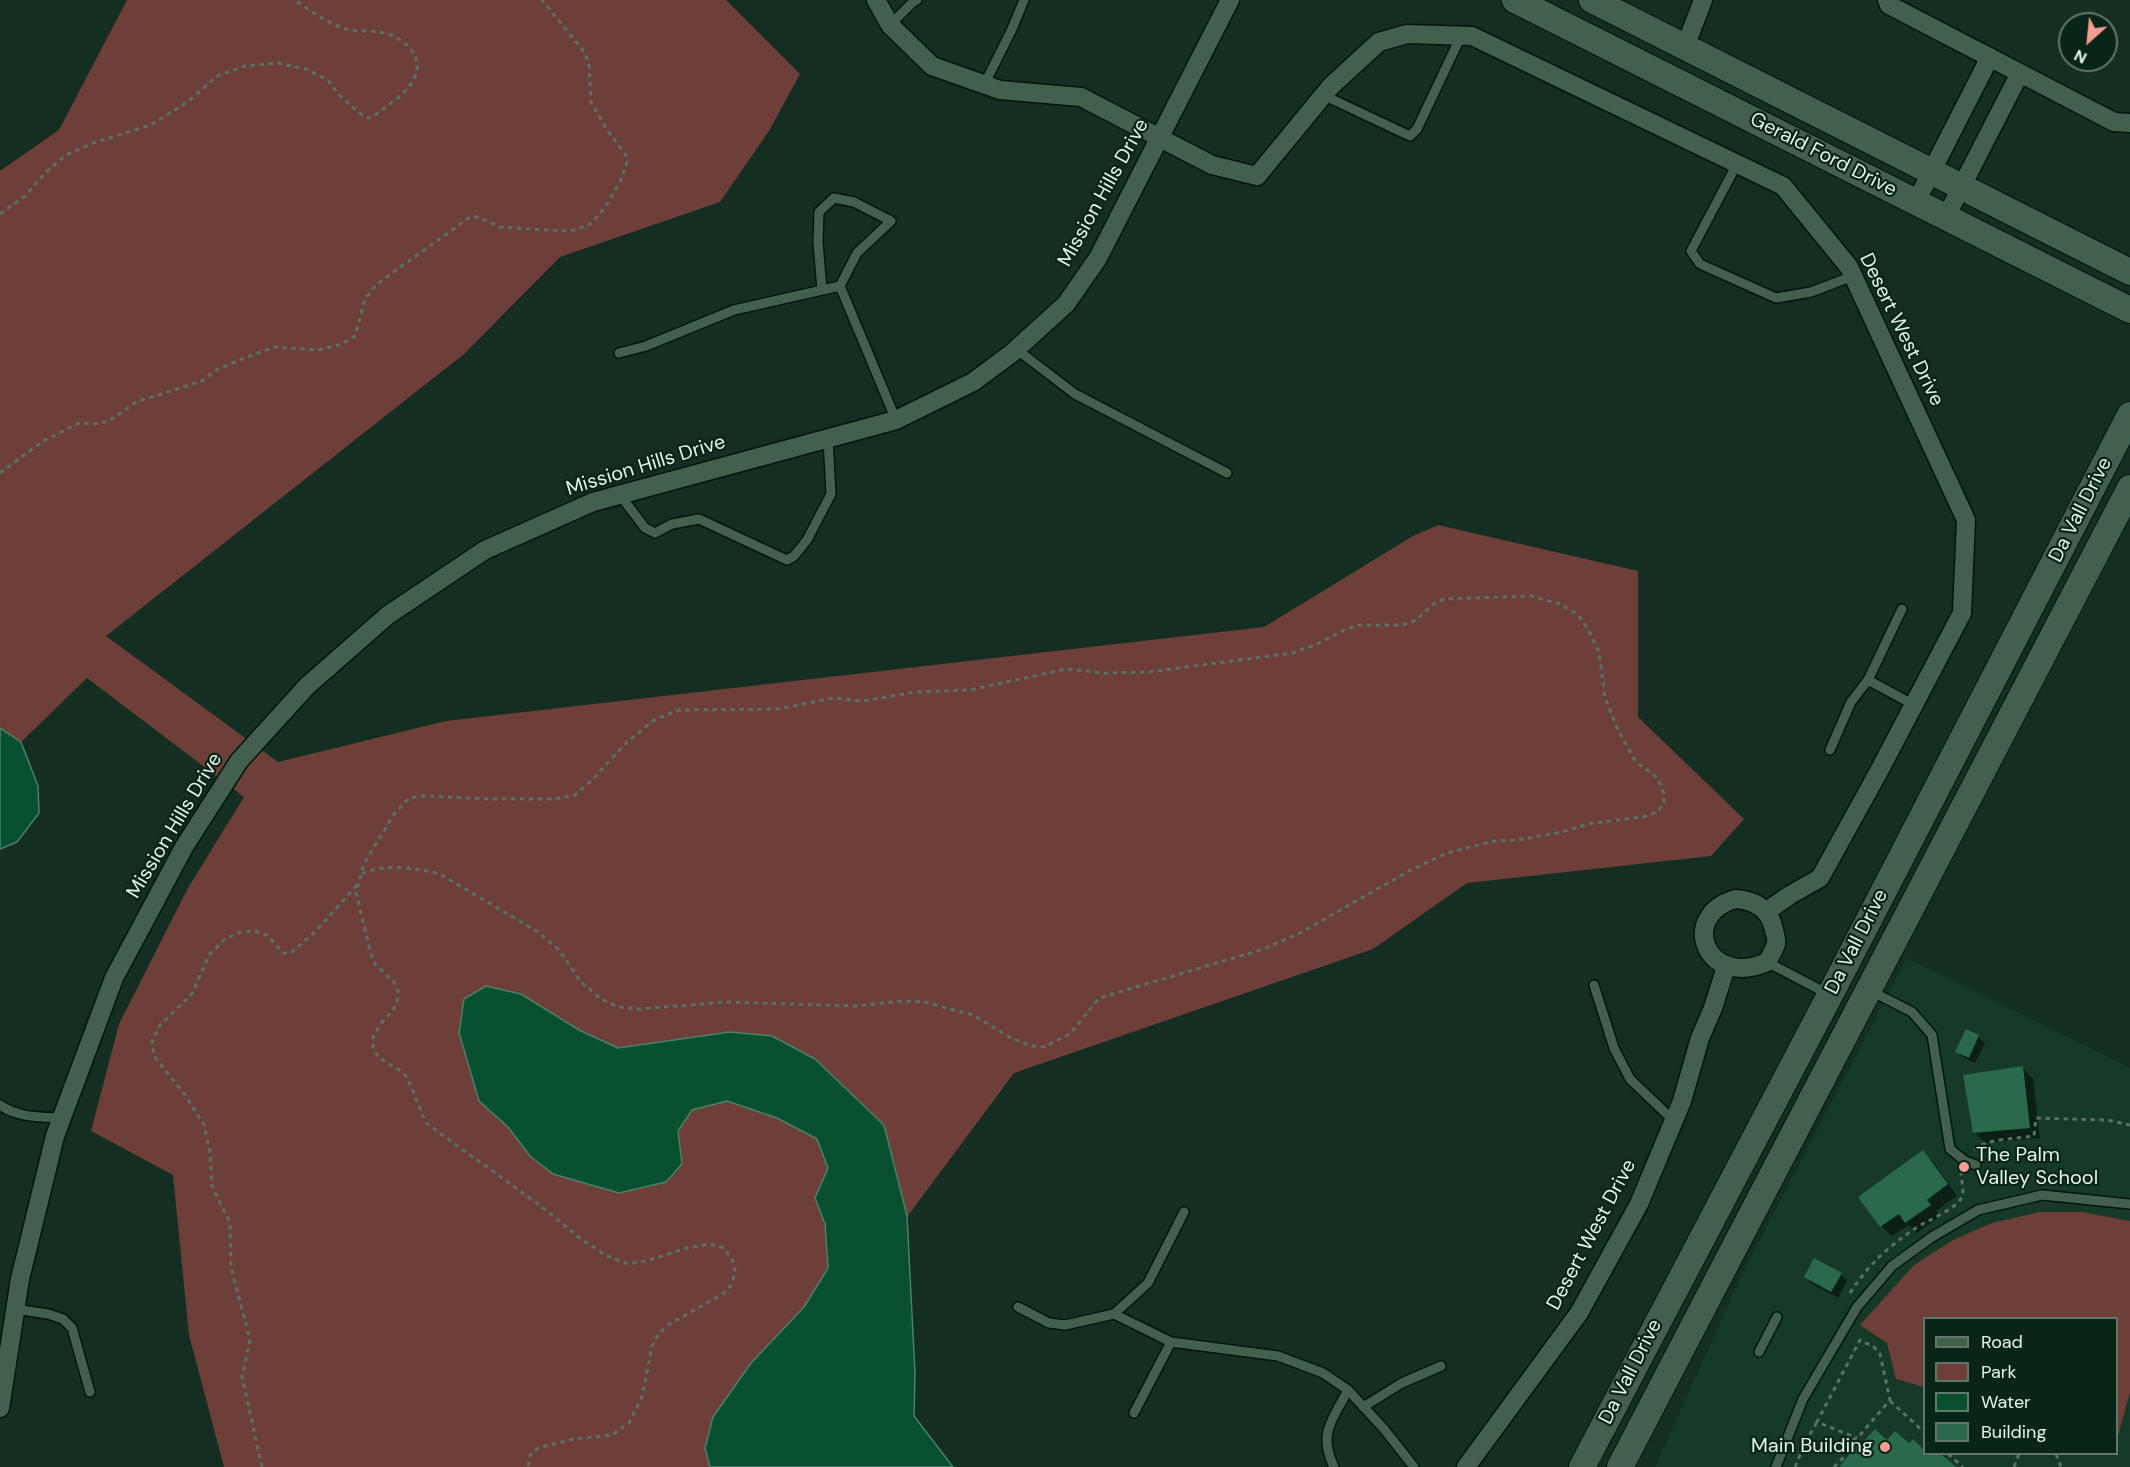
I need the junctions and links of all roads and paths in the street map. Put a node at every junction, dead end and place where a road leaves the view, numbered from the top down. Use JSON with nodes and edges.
{"nodes":[{"id":1,"x":295,"y":0,"type":"edge"},
{"id":2,"x":542,"y":0,"type":"edge"},
{"id":3,"x":876,"y":0,"type":"edge"},
{"id":4,"x":917,"y":0,"type":"edge"},
{"id":5,"x":1024,"y":0,"type":"edge"},
{"id":6,"x":1230,"y":0,"type":"edge"},
{"id":7,"x":1515,"y":0,"type":"edge"},
{"id":8,"x":1592,"y":0,"type":"edge"},
{"id":9,"x":1703,"y":0,"type":"edge"},
{"id":10,"x":1887,"y":0,"type":"edge"},
{"id":11,"x":890,"y":25,"type":"junction"},
{"id":12,"x":1461,"y":36,"type":"junction"},
{"id":13,"x":1685,"y":47,"type":"junction"},
{"id":14,"x":1990,"y":57,"type":"junction"},
{"id":15,"x":2020,"y":73,"type":"junction"},
{"id":16,"x":984,"y":85,"type":"junction"},
{"id":17,"x":1323,"y":96,"type":"junction"},
{"id":18,"x":2130,"y":123,"type":"edge"},
{"id":19,"x":1161,"y":137,"type":"junction"},
{"id":20,"x":1737,"y":164,"type":"junction"},
{"id":21,"x":1931,"y":172,"type":"junction"},
{"id":22,"x":1961,"y":187,"type":"junction"},
{"id":23,"x":1916,"y":202,"type":"junction"},
{"id":24,"x":0,"y":213,"type":"edge"},
{"id":25,"x":1946,"y":217,"type":"junction"},
{"id":26,"x":2130,"y":272,"type":"edge"},
{"id":27,"x":1853,"y":276,"type":"junction"},
{"id":28,"x":840,"y":286,"type":"junction"},
{"id":29,"x":822,"y":290,"type":"junction"},
{"id":30,"x":2130,"y":310,"type":"edge"},
{"id":31,"x":1016,"y":349,"type":"junction"},
{"id":32,"x":619,"y":353,"type":"dead end"},
{"id":33,"x":2130,"y":415,"type":"edge"},
{"id":34,"x":896,"y":420,"type":"junction"},
{"id":35,"x":828,"y":438,"type":"junction"},
{"id":36,"x":0,"y":473,"type":"edge"},
{"id":37,"x":1227,"y":473,"type":"dead end"},
{"id":38,"x":2130,"y":488,"type":"edge"},
{"id":39,"x":620,"y":494,"type":"junction"},
{"id":40,"x":1902,"y":609,"type":"dead end"},
{"id":41,"x":1868,"y":680,"type":"junction"},
{"id":42,"x":1914,"y":705,"type":"junction"},
{"id":43,"x":1830,"y":750,"type":"dead end"},
{"id":44,"x":362,"y":874,"type":"junction"},
{"id":45,"x":358,"y":884,"type":"junction"},
{"id":46,"x":1767,"y":911,"type":"junction"},
{"id":47,"x":1767,"y":962,"type":"junction"},
{"id":48,"x":1726,"y":967,"type":"junction"},
{"id":49,"x":1594,"y":985,"type":"dead end"},
{"id":50,"x":1869,"y":990,"type":"junction"},
{"id":51,"x":1830,"y":995,"type":"junction"},
{"id":52,"x":0,"y":1105,"type":"edge"},
{"id":53,"x":62,"y":1118,"type":"junction"},
{"id":54,"x":1674,"y":1121,"type":"junction"},
{"id":55,"x":2130,"y":1125,"type":"edge"},
{"id":56,"x":1965,"y":1161,"type":"junction"},
{"id":57,"x":1976,"y":1165,"type":"dead end"},
{"id":58,"x":2130,"y":1204,"type":"edge"},
{"id":59,"x":1184,"y":1212,"type":"dead end"},
{"id":60,"x":1845,"y":1300,"type":"dead end"},
{"id":61,"x":1018,"y":1306,"type":"dead end"},
{"id":62,"x":15,"y":1309,"type":"junction"},
{"id":63,"x":1114,"y":1314,"type":"junction"},
{"id":64,"x":1777,"y":1317,"type":"dead end"},
{"id":65,"x":1172,"y":1342,"type":"junction"},
{"id":66,"x":1759,"y":1352,"type":"dead end"},
{"id":67,"x":1441,"y":1366,"type":"dead end"},
{"id":68,"x":1348,"y":1390,"type":"junction"},
{"id":69,"x":90,"y":1392,"type":"dead end"},
{"id":70,"x":1890,"y":1400,"type":"junction"},
{"id":71,"x":1363,"y":1407,"type":"junction"},
{"id":72,"x":0,"y":1408,"type":"edge"},
{"id":73,"x":1134,"y":1413,"type":"dead end"},
{"id":74,"x":1817,"y":1422,"type":"junction"},
{"id":75,"x":1923,"y":1431,"type":"edge"},
{"id":76,"x":1857,"y":1438,"type":"junction"},
{"id":77,"x":1949,"y":1455,"type":"edge"},
{"id":78,"x":262,"y":1467,"type":"edge"},
{"id":79,"x":528,"y":1467,"type":"edge"},
{"id":80,"x":1334,"y":1467,"type":"edge"},
{"id":81,"x":1414,"y":1467,"type":"edge"},
{"id":82,"x":1466,"y":1467,"type":"edge"},
{"id":83,"x":1582,"y":1467,"type":"edge"},
{"id":84,"x":1620,"y":1467,"type":"edge"},
{"id":85,"x":1776,"y":1467,"type":"edge"},
{"id":86,"x":1795,"y":1467,"type":"edge"},
{"id":87,"x":1834,"y":1467,"type":"edge"},
{"id":88,"x":1963,"y":1467,"type":"edge"}],
"edges":[{"from":1,"to":24,"type":"path"},
{"from":2,"to":36,"type":"path"},
{"from":3,"to":11,"type":"street"},
{"from":4,"to":11,"type":"lane"},
{"from":5,"to":16,"type":"lane"},
{"from":6,"to":19,"type":"street","name":"Mission Hills Drive"},
{"from":7,"to":23,"type":"main road","name":"Gerald Ford Drive"},
{"from":8,"to":13,"type":"main road","name":"Gerald Ford Drive"},
{"from":9,"to":13,"type":"street"},
{"from":10,"to":14,"type":"street"},
{"from":11,"to":16,"type":"street"},
{"from":12,"to":17,"type":"street","name":"Desert West Drive"},
{"from":12,"to":17,"type":"lane"},
{"from":12,"to":20,"type":"street","name":"Desert West Drive"},
{"from":13,"to":21,"type":"main road","name":"Gerald Ford Drive"},
{"from":14,"to":15,"type":"street"},
{"from":14,"to":21,"type":"street"},
{"from":15,"to":18,"type":"street"},
{"from":15,"to":22,"type":"street"},
{"from":16,"to":19,"type":"street"},
{"from":17,"to":19,"type":"street","name":"Desert West Drive"},
{"from":19,"to":31,"type":"street","name":"Mission Hills Drive"},
{"from":20,"to":27,"type":"street","name":"Desert West Drive"},
{"from":20,"to":27,"type":"lane"},
{"from":21,"to":22,"type":"main road","name":"Gerald Ford Drive"},
{"from":21,"to":23,"type":"street"},
{"from":22,"to":25,"type":"street"},
{"from":22,"to":26,"type":"main road","name":"Gerald Ford Drive"},
{"from":23,"to":25,"type":"main road","name":"Gerald Ford Drive"},
{"from":25,"to":30,"type":"main road","name":"Gerald Ford Drive"},
{"from":27,"to":42,"type":"street","name":"Desert West Drive"},
{"from":28,"to":29,"type":"lane"},
{"from":28,"to":29,"type":"lane"},
{"from":28,"to":34,"type":"lane"},
{"from":29,"to":32,"type":"lane"},
{"from":31,"to":34,"type":"street","name":"Mission Hills Drive"},
{"from":31,"to":37,"type":"lane"},
{"from":33,"to":51,"type":"main road","name":"Da Vall Drive"},
{"from":34,"to":35,"type":"street","name":"Mission Hills Drive"},
{"from":35,"to":39,"type":"street","name":"Mission Hills Drive"},
{"from":35,"to":39,"type":"lane"},
{"from":38,"to":50,"type":"main road","name":"Da Vall Drive"},
{"from":39,"to":53,"type":"street","name":"Mission Hills Drive"},
{"from":40,"to":41,"type":"lane"},
{"from":41,"to":42,"type":"lane"},
{"from":41,"to":43,"type":"lane"},
{"from":42,"to":46,"type":"street","name":"Desert West Drive"},
{"from":44,"to":44,"type":"path"},
{"from":44,"to":45,"type":"path"},
{"from":45,"to":78,"type":"path"},
{"from":45,"to":79,"type":"path"},
{"from":46,"to":47,"type":"street"},
{"from":46,"to":48,"type":"street"},
{"from":47,"to":48,"type":"street"},
{"from":47,"to":51,"type":"lane"},
{"from":48,"to":54,"type":"street","name":"Desert West Drive"},
{"from":49,"to":54,"type":"lane"},
{"from":50,"to":56,"type":"lane"},
{"from":50,"to":84,"type":"main road","name":"Da Vall Drive"},
{"from":51,"to":83,"type":"main road","name":"Da Vall Drive"},
{"from":52,"to":53,"type":"lane"},
{"from":53,"to":62,"type":"street","name":"Mission Hills Drive"},
{"from":54,"to":82,"type":"street","name":"Desert West Drive"},
{"from":55,"to":56,"type":"path"},
{"from":56,"to":57,"type":"lane"},
{"from":56,"to":60,"type":"path"},
{"from":58,"to":85,"type":"lane"},
{"from":59,"to":63,"type":"lane"},
{"from":61,"to":63,"type":"lane"},
{"from":62,"to":69,"type":"lane"},
{"from":62,"to":72,"type":"street","name":"Mission Hills Drive"},
{"from":63,"to":65,"type":"lane"},
{"from":64,"to":66,"type":"lane"},
{"from":65,"to":68,"type":"lane"},
{"from":65,"to":73,"type":"lane"},
{"from":67,"to":71,"type":"lane"},
{"from":68,"to":71,"type":"lane"},
{"from":68,"to":80,"type":"lane"},
{"from":70,"to":74,"type":"path"},
{"from":70,"to":75,"type":"path"},
{"from":70,"to":76,"type":"path"},
{"from":71,"to":81,"type":"lane"},
{"from":74,"to":76,"type":"path"},
{"from":74,"to":86,"type":"path"},
{"from":76,"to":87,"type":"path"},
{"from":77,"to":88,"type":"path"}]}
